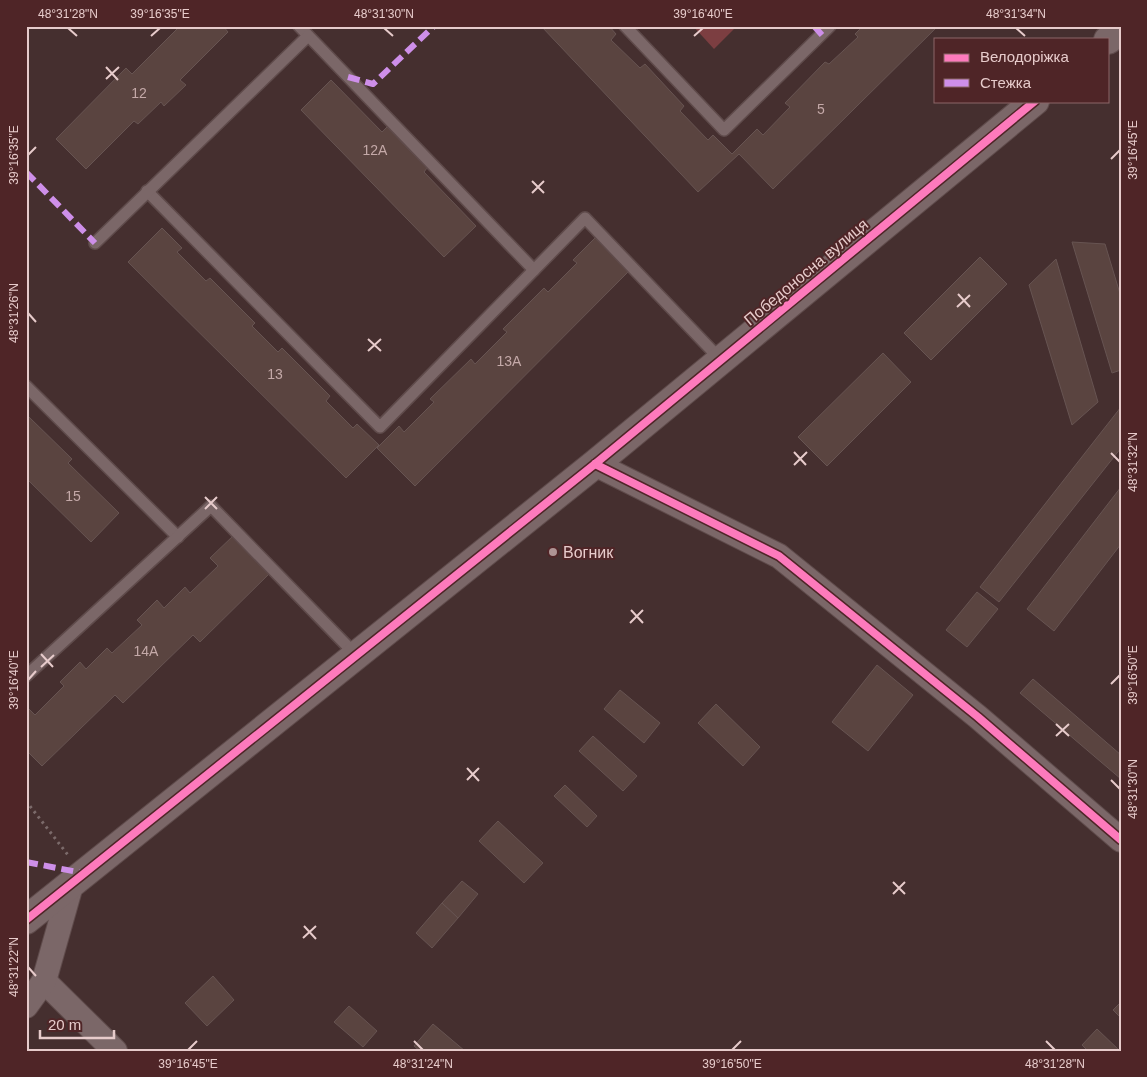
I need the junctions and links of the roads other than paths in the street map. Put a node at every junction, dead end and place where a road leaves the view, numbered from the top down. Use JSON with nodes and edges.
{"nodes":[{"id":1,"x":299,"y":26,"type":"edge"},
{"id":2,"x":625,"y":26,"type":"edge"},
{"id":3,"x":830,"y":26,"type":"edge"},
{"id":4,"x":1121,"y":30,"type":"edge"},
{"id":5,"x":308,"y":36,"type":"junction"},
{"id":6,"x":1110,"y":38,"type":"edge"},
{"id":7,"x":1033,"y":102,"type":"edge"},
{"id":8,"x":147,"y":191,"type":"junction"},
{"id":9,"x":94,"y":243,"type":"dead end"},
{"id":10,"x":534,"y":270,"type":"junction"},
{"id":11,"x":721,"y":360,"type":"junction"},
{"id":12,"x":26,"y":386,"type":"edge"},
{"id":13,"x":595,"y":464,"type":"junction"},
{"id":14,"x":178,"y":537,"type":"junction"},
{"id":15,"x":356,"y":655,"type":"junction"},
{"id":16,"x":26,"y":676,"type":"edge"},
{"id":17,"x":1121,"y":840,"type":"edge"},
{"id":18,"x":77,"y":877,"type":"junction"},
{"id":19,"x":26,"y":920,"type":"edge"},
{"id":20,"x":44,"y":981,"type":"junction"},
{"id":21,"x":26,"y":1006,"type":"edge"},
{"id":22,"x":115,"y":1051,"type":"edge"}],
"edges":[{"from":1,"to":5,"type":"lane"},
{"from":2,"to":3,"type":"lane"},
{"from":4,"to":6,"type":"street"},
{"from":5,"to":8,"type":"lane"},
{"from":5,"to":10,"type":"lane"},
{"from":7,"to":11,"type":"street","name":"Победоносна вулиця"},
{"from":8,"to":9,"type":"lane"},
{"from":8,"to":10,"type":"lane"},
{"from":10,"to":11,"type":"lane"},
{"from":11,"to":13,"type":"street","name":"Победоносна вулиця"},
{"from":12,"to":14,"type":"lane"},
{"from":13,"to":15,"type":"street","name":"Победоносна вулиця"},
{"from":13,"to":17,"type":"street"},
{"from":14,"to":15,"type":"lane"},
{"from":14,"to":16,"type":"lane"},
{"from":15,"to":18,"type":"street","name":"Победоносна вулиця"},
{"from":18,"to":19,"type":"street","name":"Победоносна вулиця"},
{"from":18,"to":20,"type":"street"},
{"from":20,"to":21,"type":"street"},
{"from":20,"to":22,"type":"street"}]}
